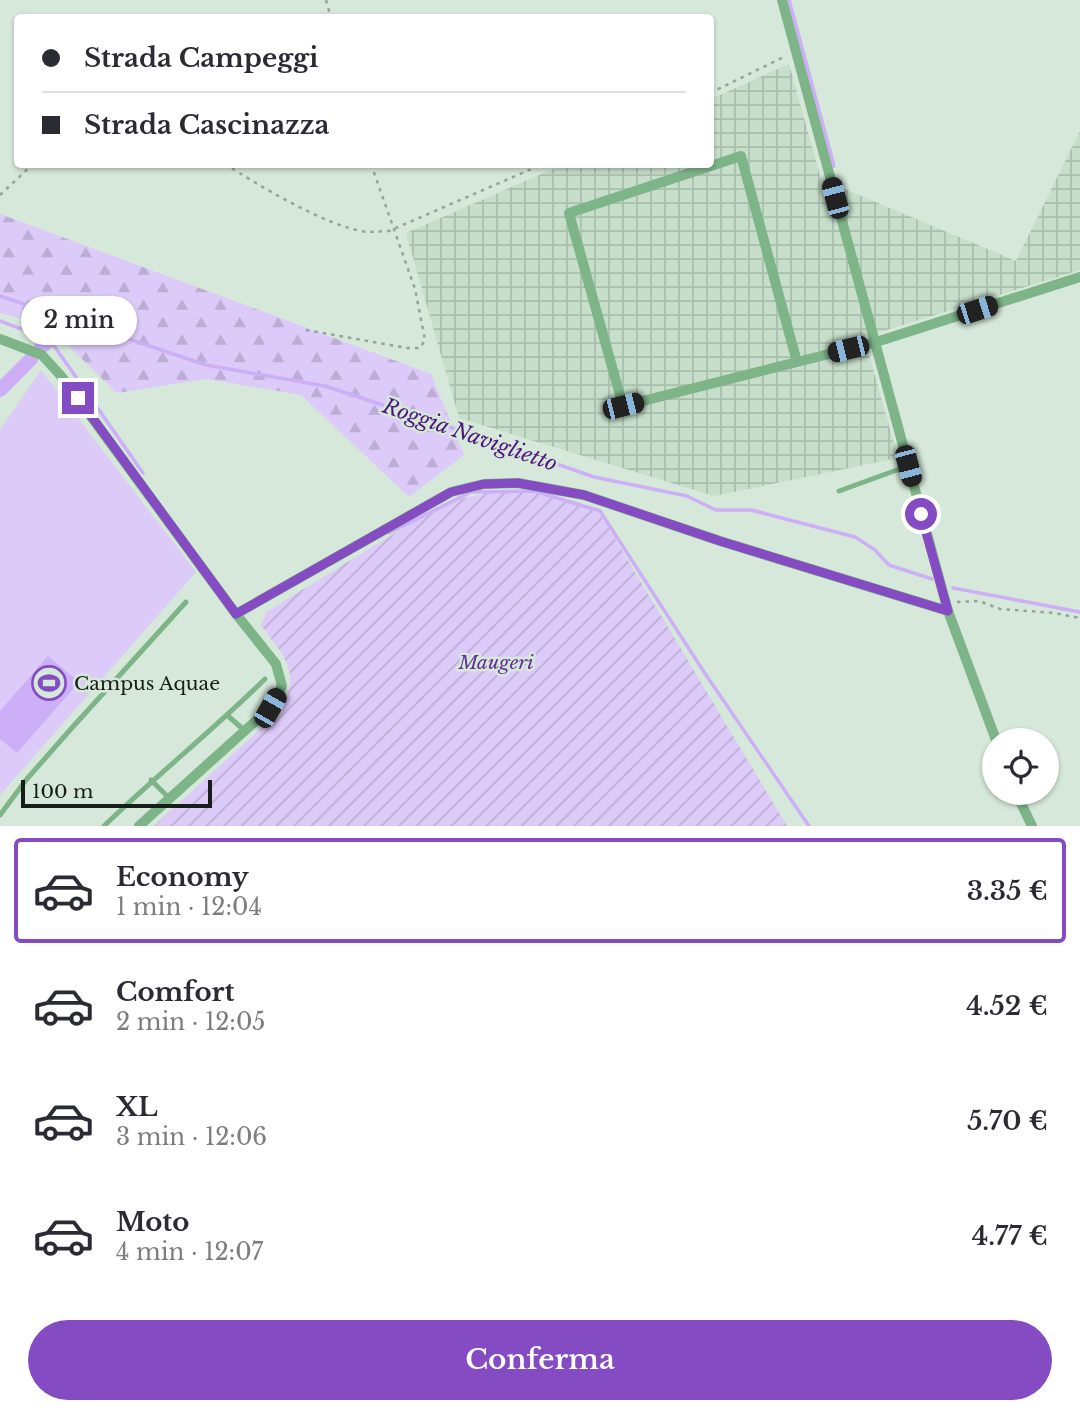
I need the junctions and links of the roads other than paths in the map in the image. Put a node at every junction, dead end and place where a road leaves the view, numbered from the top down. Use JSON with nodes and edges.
{"nodes":[{"id":1,"x":782,"y":0,"type":"edge"},
{"id":2,"x":714,"y":165,"type":"edge"},
{"id":3,"x":705,"y":168,"type":"edge"},
{"id":4,"x":1080,"y":277,"type":"edge"},
{"id":5,"x":2,"y":342,"type":"edge"},
{"id":6,"x":873,"y":343,"type":"junction"},
{"id":7,"x":797,"y":362,"type":"junction"},
{"id":8,"x":908,"y":466,"type":"junction"},
{"id":9,"x":839,"y":491,"type":"dead end"},
{"id":10,"x":186,"y":602,"type":"dead end"},
{"id":11,"x":948,"y":611,"type":"junction"},
{"id":12,"x":236,"y":614,"type":"junction"},
{"id":13,"x":265,"y":680,"type":"dead end"},
{"id":14,"x":228,"y":716,"type":"junction"},
{"id":15,"x":992,"y":728,"type":"edge"},
{"id":16,"x":246,"y":731,"type":"junction"},
{"id":17,"x":151,"y":780,"type":"junction"},
{"id":18,"x":170,"y":799,"type":"junction"},
{"id":19,"x":1022,"y":805,"type":"edge"},
{"id":20,"x":0,"y":815,"type":"edge"},
{"id":21,"x":104,"y":826,"type":"edge"},
{"id":22,"x":139,"y":826,"type":"edge"},
{"id":23,"x":1032,"y":826,"type":"edge"}],
"edges":[{"from":1,"to":6,"type":"street"},
{"from":2,"to":7,"type":"street"},
{"from":3,"to":7,"type":"street"},
{"from":4,"to":6,"type":"street"},
{"from":5,"to":12,"type":"street"},
{"from":6,"to":7,"type":"street"},
{"from":6,"to":8,"type":"street"},
{"from":8,"to":9,"type":"lane"},
{"from":8,"to":11,"type":"street"},
{"from":10,"to":20,"type":"lane"},
{"from":11,"to":12,"type":"street"},
{"from":11,"to":15,"type":"street"},
{"from":12,"to":16,"type":"street"},
{"from":13,"to":14,"type":"lane"},
{"from":14,"to":16,"type":"lane"},
{"from":14,"to":17,"type":"lane"},
{"from":16,"to":18,"type":"street"},
{"from":17,"to":18,"type":"lane"},
{"from":17,"to":21,"type":"lane"},
{"from":18,"to":22,"type":"street"},
{"from":19,"to":23,"type":"street"}]}
